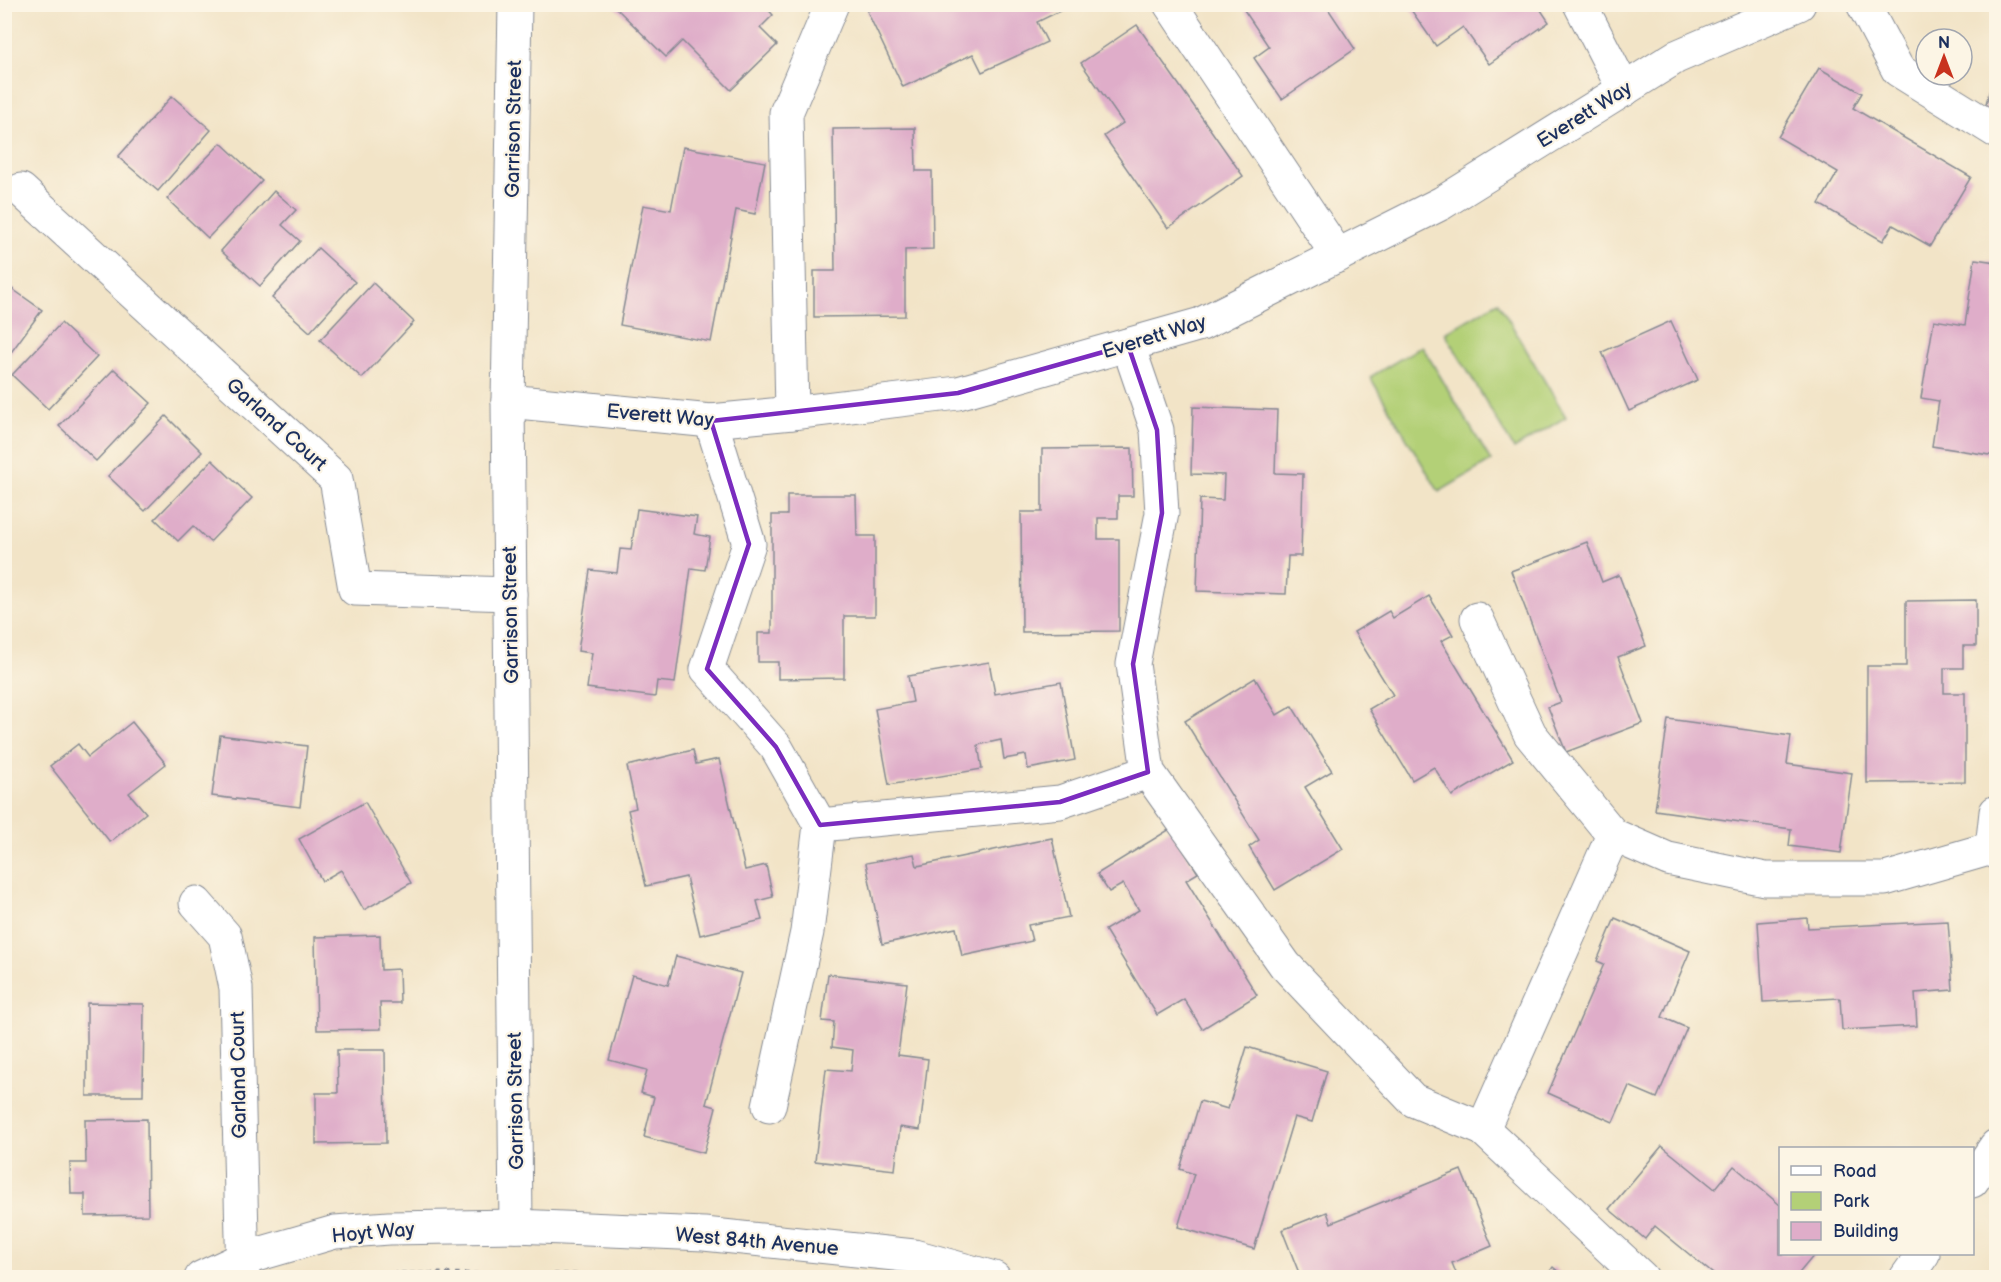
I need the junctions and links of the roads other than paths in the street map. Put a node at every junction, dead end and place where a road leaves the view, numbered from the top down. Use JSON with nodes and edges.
{"nodes":[{"id":1,"x":515,"y":4,"type":"edge"},
{"id":2,"x":832,"y":4,"type":"edge"},
{"id":3,"x":1170,"y":4,"type":"edge"},
{"id":4,"x":1580,"y":4,"type":"edge"},
{"id":5,"x":1799,"y":4,"type":"edge"},
{"id":6,"x":1863,"y":4,"type":"edge"},
{"id":7,"x":1624,"y":90,"type":"junction"},
{"id":8,"x":1996,"y":131,"type":"edge"},
{"id":9,"x":21,"y":190,"type":"dead end"},
{"id":10,"x":1338,"y":256,"type":"junction"},
{"id":11,"x":1128,"y":345,"type":"junction"},
{"id":12,"x":508,"y":401,"type":"junction"},
{"id":13,"x":792,"y":413,"type":"junction"},
{"id":14,"x":711,"y":421,"type":"junction"},
{"id":15,"x":510,"y":594,"type":"junction"},
{"id":16,"x":1477,"y":619,"type":"dead end"},
{"id":17,"x":1148,"y":772,"type":"junction"},
{"id":18,"x":1996,"y":812,"type":"edge"},
{"id":19,"x":820,"y":825,"type":"junction"},
{"id":20,"x":1613,"y":835,"type":"junction"},
{"id":21,"x":1994,"y":850,"type":"edge"},
{"id":22,"x":196,"y":903,"type":"dead end"},
{"id":23,"x":769,"y":1106,"type":"dead end"},
{"id":24,"x":1483,"y":1129,"type":"junction"},
{"id":25,"x":1996,"y":1146,"type":"edge"},
{"id":26,"x":1982,"y":1179,"type":"edge"},
{"id":27,"x":516,"y":1226,"type":"junction"},
{"id":28,"x":1922,"y":1255,"type":"edge"},
{"id":29,"x":242,"y":1268,"type":"edge"},
{"id":30,"x":201,"y":1278,"type":"edge"},
{"id":31,"x":994,"y":1278,"type":"edge"},
{"id":32,"x":1642,"y":1278,"type":"edge"},
{"id":33,"x":1906,"y":1278,"type":"edge"}],
"edges":[{"from":1,"to":12,"type":"street","name":"Garrison Street"},
{"from":2,"to":13,"type":"street"},
{"from":3,"to":10,"type":"street"},
{"from":4,"to":7,"type":"street"},
{"from":5,"to":7,"type":"street","name":"Everett Way"},
{"from":6,"to":8,"type":"street"},
{"from":7,"to":10,"type":"street","name":"Everett Way"},
{"from":9,"to":15,"type":"street","name":"Garland Court"},
{"from":10,"to":11,"type":"street","name":"Everett Way"},
{"from":11,"to":13,"type":"street","name":"Everett Way"},
{"from":11,"to":17,"type":"street"},
{"from":12,"to":14,"type":"street","name":"Everett Way"},
{"from":12,"to":15,"type":"street","name":"Garrison Street"},
{"from":13,"to":14,"type":"street","name":"Everett Way"},
{"from":14,"to":19,"type":"street"},
{"from":15,"to":27,"type":"street","name":"Garrison Street"},
{"from":16,"to":20,"type":"street"},
{"from":17,"to":19,"type":"street"},
{"from":17,"to":24,"type":"street"},
{"from":18,"to":21,"type":"street"},
{"from":19,"to":23,"type":"street"},
{"from":20,"to":21,"type":"street"},
{"from":20,"to":24,"type":"street"},
{"from":22,"to":29,"type":"street","name":"Garland Court"},
{"from":24,"to":32,"type":"street"},
{"from":25,"to":26,"type":"street"},
{"from":27,"to":29,"type":"street","name":"Hoyt Way"},
{"from":27,"to":31,"type":"street","name":"West 84th Avenue"},
{"from":28,"to":33,"type":"street"},
{"from":29,"to":30,"type":"street","name":"Hoyt Way"}]}
